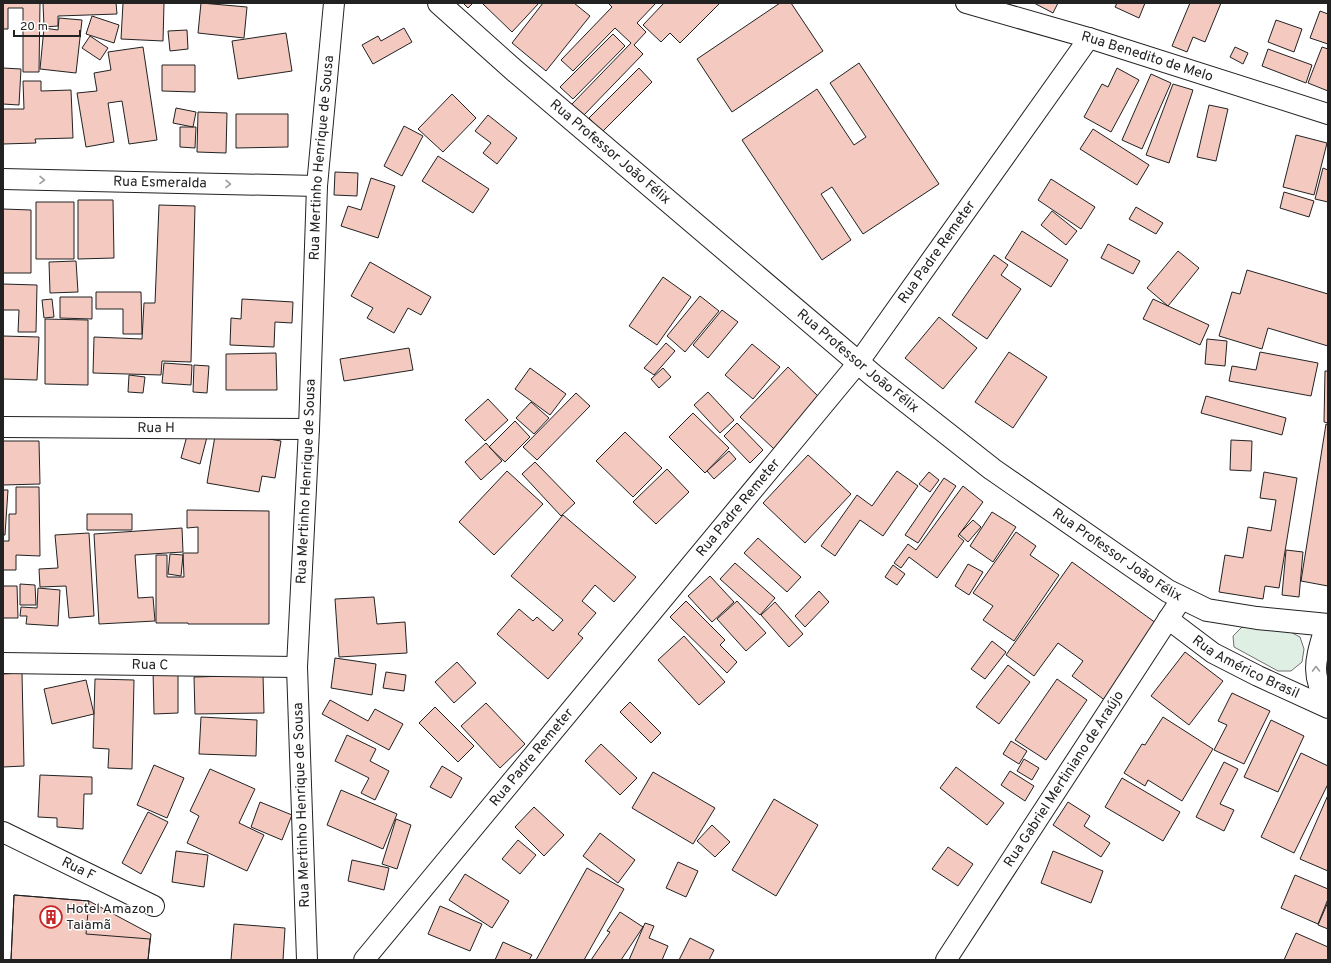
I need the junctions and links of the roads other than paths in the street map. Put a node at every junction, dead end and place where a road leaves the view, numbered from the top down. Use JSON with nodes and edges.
{"nodes":[{"id":1,"x":334,"y":3,"type":"edge"},
{"id":2,"x":439,"y":3,"type":"edge"},
{"id":3,"x":966,"y":3,"type":"edge"},
{"id":4,"x":1012,"y":9,"type":"edge"},
{"id":5,"x":1089,"y":38,"type":"junction"},
{"id":6,"x":1328,"y":114,"type":"edge"},
{"id":7,"x":3,"y":179,"type":"edge"},
{"id":8,"x":317,"y":186,"type":"junction"},
{"id":9,"x":858,"y":363,"type":"junction"},
{"id":10,"x":3,"y":427,"type":"edge"},
{"id":11,"x":309,"y":429,"type":"junction"},
{"id":12,"x":1182,"y":598,"type":"junction"},
{"id":13,"x":1168,"y":619,"type":"junction"},
{"id":14,"x":1327,"y":624,"type":"edge"},
{"id":15,"x":3,"y":663,"type":"edge"},
{"id":16,"x":297,"y":666,"type":"junction"},
{"id":17,"x":1328,"y":707,"type":"edge"},
{"id":18,"x":3,"y":832,"type":"edge"},
{"id":19,"x":154,"y":906,"type":"dead end"},
{"id":20,"x":307,"y":960,"type":"edge"},
{"id":21,"x":364,"y":960,"type":"edge"},
{"id":22,"x":946,"y":960,"type":"edge"}],
"edges":[{"from":1,"to":8,"type":"street","name":"Rua Mertinho Henrique de Sousa"},
{"from":2,"to":9,"type":"street","name":"Rua Professor João Félix"},
{"from":3,"to":4,"type":"street","name":"Rua Benedito de Melo"},
{"from":4,"to":5,"type":"street","name":"Rua Benedito de Melo"},
{"from":5,"to":6,"type":"street","name":"Rua Benedito de Melo"},
{"from":5,"to":9,"type":"street","name":"Rua Padre Remeter"},
{"from":7,"to":8,"type":"street","name":"Rua Esmeralda","one_way":true},
{"from":8,"to":11,"type":"street","name":"Rua Mertinho Henrique de Sousa"},
{"from":9,"to":12,"type":"street","name":"Rua Professor João Félix"},
{"from":9,"to":21,"type":"street","name":"Rua Padre Remeter"},
{"from":10,"to":11,"type":"street","name":"Rua H"},
{"from":11,"to":16,"type":"street","name":"Rua Mertinho Henrique de Sousa"},
{"from":12,"to":13,"type":"street","name":"Rua Gabriel Mertiniano de Araújo"},
{"from":12,"to":14,"type":"street","name":"Rua Professor João Félix"},
{"from":13,"to":17,"type":"street","name":"Rua Américo Brasil"},
{"from":13,"to":22,"type":"street","name":"Rua Gabriel Mertiniano de Araújo"},
{"from":17,"to":14,"type":"street","one_way":true},
{"from":15,"to":16,"type":"street","name":"Rua C"},
{"from":16,"to":20,"type":"street","name":"Rua Mertinho Henrique de Sousa"},
{"from":18,"to":19,"type":"street","name":"Rua F"}]}
